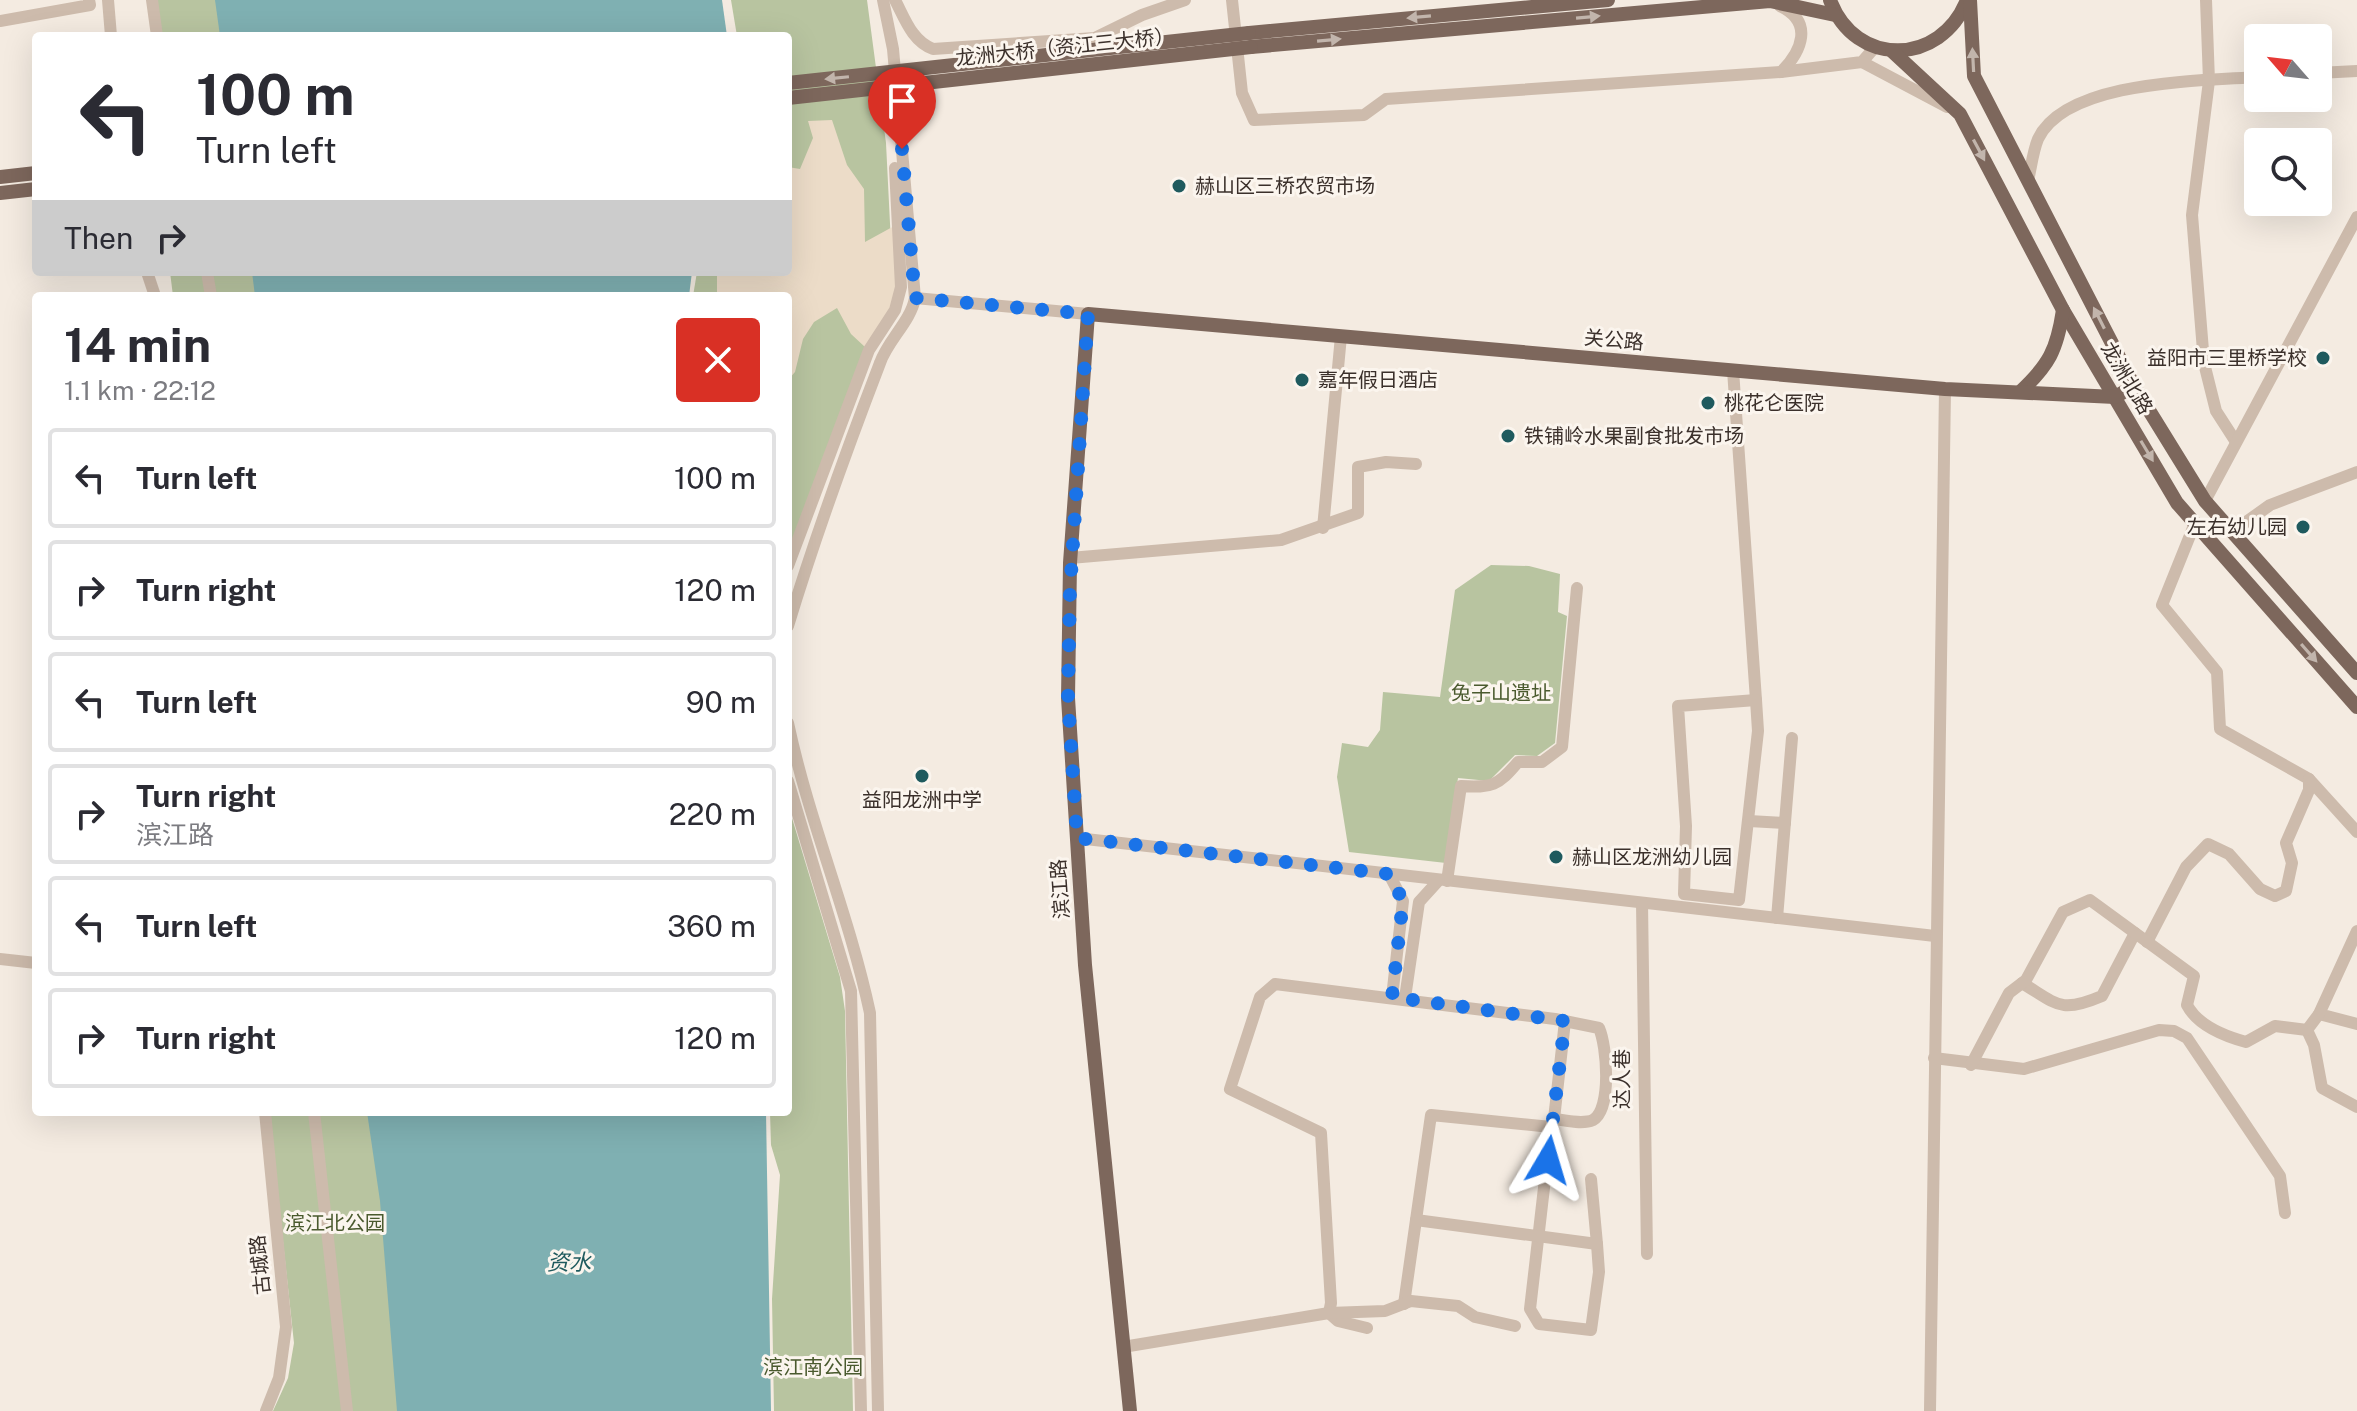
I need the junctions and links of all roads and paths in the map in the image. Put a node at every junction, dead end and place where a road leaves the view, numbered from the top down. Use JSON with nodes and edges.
{"nodes":[{"id":1,"x":89,"y":0,"type":"edge"},
{"id":2,"x":108,"y":0,"type":"edge"},
{"id":3,"x":152,"y":0,"type":"edge"},
{"id":4,"x":883,"y":0,"type":"edge"},
{"id":5,"x":895,"y":0,"type":"edge"},
{"id":6,"x":1185,"y":0,"type":"edge"},
{"id":7,"x":1232,"y":0,"type":"edge"},
{"id":8,"x":1608,"y":0,"type":"edge"},
{"id":9,"x":1968,"y":0,"type":"edge"},
{"id":10,"x":2206,"y":0,"type":"edge"},
{"id":11,"x":1770,"y":1,"type":"edge"},
{"id":12,"x":1833,"y":7,"type":"edge"},
{"id":13,"x":0,"y":21,"type":"edge"},
{"id":14,"x":111,"y":32,"type":"edge"},
{"id":15,"x":156,"y":32,"type":"edge"},
{"id":16,"x":1250,"y":40,"type":"junction"},
{"id":17,"x":1875,"y":47,"type":"junction"},
{"id":18,"x":1892,"y":51,"type":"junction"},
{"id":19,"x":1862,"y":62,"type":"junction"},
{"id":20,"x":2357,"y":71,"type":"edge"},
{"id":21,"x":1781,"y":72,"type":"junction"},
{"id":22,"x":2332,"y":72,"type":"edge"},
{"id":23,"x":2244,"y":78,"type":"edge"},
{"id":24,"x":2209,"y":81,"type":"junction"},
{"id":25,"x":792,"y":83,"type":"edge"},
{"id":26,"x":792,"y":97,"type":"edge"},
{"id":27,"x":1960,"y":114,"type":"junction"},
{"id":28,"x":893,"y":129,"type":"dead end"},
{"id":29,"x":32,"y":173,"type":"edge"},
{"id":30,"x":0,"y":177,"type":"edge"},
{"id":31,"x":2028,"y":181,"type":"junction"},
{"id":32,"x":32,"y":189,"type":"edge"},
{"id":33,"x":0,"y":193,"type":"edge"},
{"id":34,"x":2357,"y":217,"type":"edge"},
{"id":35,"x":915,"y":298,"type":"junction"},
{"id":36,"x":2063,"y":310,"type":"junction"},
{"id":37,"x":1088,"y":314,"type":"junction"},
{"id":38,"x":1341,"y":336,"type":"junction"},
{"id":39,"x":1733,"y":370,"type":"junction"},
{"id":40,"x":2134,"y":386,"type":"junction"},
{"id":41,"x":1945,"y":389,"type":"junction"},
{"id":42,"x":2020,"y":392,"type":"junction"},
{"id":43,"x":2115,"y":397,"type":"junction"},
{"id":44,"x":2236,"y":442,"type":"junction"},
{"id":45,"x":1416,"y":464,"type":"dead end"},
{"id":46,"x":2357,"y":472,"type":"edge"},
{"id":47,"x":2205,"y":501,"type":"junction"},
{"id":48,"x":2195,"y":523,"type":"junction"},
{"id":49,"x":1323,"y":528,"type":"junction"},
{"id":50,"x":2232,"y":532,"type":"junction"},
{"id":51,"x":792,"y":555,"type":"edge"},
{"id":52,"x":1070,"y":558,"type":"junction"},
{"id":53,"x":1577,"y":588,"type":"dead end"},
{"id":54,"x":792,"y":613,"type":"edge"},
{"id":55,"x":2357,"y":673,"type":"edge"},
{"id":56,"x":1756,"y":700,"type":"junction"},
{"id":57,"x":2357,"y":707,"type":"edge"},
{"id":58,"x":1792,"y":738,"type":"dead end"},
{"id":59,"x":792,"y":740,"type":"edge"},
{"id":60,"x":2309,"y":779,"type":"junction"},
{"id":61,"x":792,"y":794,"type":"edge"},
{"id":62,"x":1749,"y":821,"type":"junction"},
{"id":63,"x":1785,"y":823,"type":"junction"},
{"id":64,"x":2357,"y":832,"type":"edge"},
{"id":65,"x":1077,"y":838,"type":"junction"},
{"id":66,"x":1389,"y":874,"type":"junction"},
{"id":67,"x":1443,"y":880,"type":"junction"},
{"id":68,"x":1642,"y":903,"type":"junction"},
{"id":69,"x":1777,"y":918,"type":"junction"},
{"id":70,"x":2357,"y":931,"type":"edge"},
{"id":71,"x":2135,"y":933,"type":"junction"},
{"id":72,"x":1935,"y":936,"type":"junction"},
{"id":73,"x":2147,"y":942,"type":"junction"},
{"id":74,"x":0,"y":959,"type":"edge"},
{"id":75,"x":32,"y":963,"type":"edge"},
{"id":76,"x":2022,"y":983,"type":"junction"},
{"id":77,"x":1392,"y":997,"type":"junction"},
{"id":78,"x":1405,"y":998,"type":"junction"},
{"id":79,"x":2319,"y":1014,"type":"junction"},
{"id":80,"x":1565,"y":1021,"type":"junction"},
{"id":81,"x":2357,"y":1024,"type":"edge"},
{"id":82,"x":2307,"y":1030,"type":"junction"},
{"id":83,"x":1934,"y":1058,"type":"junction"},
{"id":84,"x":1971,"y":1065,"type":"junction"},
{"id":85,"x":2357,"y":1107,"type":"edge"},
{"id":86,"x":265,"y":1116,"type":"edge"},
{"id":87,"x":314,"y":1116,"type":"edge"},
{"id":88,"x":1553,"y":1123,"type":"junction"},
{"id":89,"x":1591,"y":1179,"type":"dead end"},
{"id":90,"x":2285,"y":1213,"type":"dead end"},
{"id":91,"x":1416,"y":1220,"type":"junction"},
{"id":92,"x":1539,"y":1236,"type":"junction"},
{"id":93,"x":1597,"y":1244,"type":"junction"},
{"id":94,"x":1647,"y":1254,"type":"dead end"},
{"id":95,"x":1404,"y":1304,"type":"junction"},
{"id":96,"x":1329,"y":1313,"type":"junction"},
{"id":97,"x":1515,"y":1326,"type":"dead end"},
{"id":98,"x":1367,"y":1328,"type":"dead end"},
{"id":99,"x":1123,"y":1347,"type":"junction"},
{"id":100,"x":266,"y":1411,"type":"edge"},
{"id":101,"x":347,"y":1411,"type":"edge"},
{"id":102,"x":861,"y":1411,"type":"edge"},
{"id":103,"x":878,"y":1411,"type":"edge"},
{"id":104,"x":1130,"y":1411,"type":"edge"},
{"id":105,"x":1930,"y":1411,"type":"edge"}],
"edges":[{"from":1,"to":13,"type":"street"},
{"from":2,"to":14,"type":"street"},
{"from":3,"to":15,"type":"street"},
{"from":4,"to":35,"type":"street"},
{"from":5,"to":6,"type":"street"},
{"from":7,"to":21,"type":"street"},
{"from":8,"to":16,"type":"main road","one_way":true},
{"from":9,"to":18,"type":"main road"},
{"from":31,"to":9,"type":"main road","name":"龙洲北路","one_way":true},
{"from":10,"to":24,"type":"street"},
{"from":11,"to":12,"type":"main road"},
{"from":16,"to":11,"type":"main road","one_way":true},
{"from":11,"to":21,"type":"street"},
{"from":12,"to":17,"type":"main road"},
{"from":16,"to":25,"type":"main road","name":"龙洲大桥（资江三大桥）","one_way":true,"bridge":true},
{"from":16,"to":26,"type":"main road","name":"龙洲大桥（资江三大桥）","bridge":true},
{"from":17,"to":18,"type":"main road"},
{"from":17,"to":19,"type":"street"},
{"from":18,"to":27,"type":"main road","name":"龙洲北路"},
{"from":19,"to":21,"type":"street"},
{"from":19,"to":27,"type":"street"},
{"from":20,"to":22,"type":"street"},
{"from":23,"to":24,"type":"street"},
{"from":24,"to":31,"type":"street"},
{"from":24,"to":44,"type":"street"},
{"from":27,"to":36,"type":"main road","name":"龙洲北路","one_way":true},
{"from":28,"to":51,"type":"street"},
{"from":29,"to":30,"type":"main road"},
{"from":40,"to":31,"type":"main road","name":"龙洲北路","one_way":true},
{"from":32,"to":33,"type":"main road"},
{"from":34,"to":44,"type":"street"},
{"from":35,"to":37,"type":"street"},
{"from":35,"to":54,"type":"street"},
{"from":36,"to":42,"type":"main road"},
{"from":36,"to":43,"type":"main road","name":"龙洲北路"},
{"from":37,"to":38,"type":"main road","name":"关公路"},
{"from":37,"to":52,"type":"main road","name":"滨江路"},
{"from":38,"to":39,"type":"main road","name":"关公路"},
{"from":38,"to":49,"type":"street"},
{"from":39,"to":41,"type":"main road","name":"关公路"},
{"from":39,"to":56,"type":"street"},
{"from":40,"to":43,"type":"main road"},
{"from":40,"to":47,"type":"main road","name":"龙洲北路"},
{"from":41,"to":42,"type":"main road","name":"关公路"},
{"from":41,"to":72,"type":"street"},
{"from":42,"to":43,"type":"main road","name":"关公路"},
{"from":43,"to":48,"type":"main road","name":"龙洲北路","one_way":true},
{"from":44,"to":47,"type":"street"},
{"from":45,"to":49,"type":"street"},
{"from":46,"to":50,"type":"street"},
{"from":47,"to":50,"type":"main road","name":"龙洲北路"},
{"from":48,"to":57,"type":"main road","name":"龙洲北路","one_way":true},
{"from":48,"to":60,"type":"street"},
{"from":49,"to":52,"type":"street"},
{"from":50,"to":55,"type":"main road","name":"龙洲北路"},
{"from":52,"to":65,"type":"main road","name":"滨江路"},
{"from":53,"to":67,"type":"street"},
{"from":56,"to":62,"type":"street"},
{"from":56,"to":62,"type":"street"},
{"from":58,"to":63,"type":"street"},
{"from":59,"to":103,"type":"street"},
{"from":60,"to":64,"type":"street"},
{"from":60,"to":73,"type":"street"},
{"from":61,"to":102,"type":"street"},
{"from":62,"to":63,"type":"street"},
{"from":63,"to":69,"type":"street"},
{"from":65,"to":66,"type":"street"},
{"from":65,"to":99,"type":"main road","name":"滨江路"},
{"from":66,"to":67,"type":"street"},
{"from":66,"to":77,"type":"street"},
{"from":67,"to":68,"type":"street"},
{"from":67,"to":78,"type":"street"},
{"from":68,"to":69,"type":"street"},
{"from":68,"to":94,"type":"street","name":"达人巷"},
{"from":69,"to":72,"type":"street"},
{"from":70,"to":79,"type":"street"},
{"from":71,"to":73,"type":"street"},
{"from":71,"to":76,"type":"street"},
{"from":71,"to":76,"type":"street"},
{"from":72,"to":83,"type":"street"},
{"from":73,"to":82,"type":"street"},
{"from":74,"to":75,"type":"street"},
{"from":76,"to":84,"type":"street"},
{"from":77,"to":78,"type":"street"},
{"from":77,"to":96,"type":"street"},
{"from":78,"to":80,"type":"street"},
{"from":79,"to":81,"type":"street"},
{"from":79,"to":82,"type":"street"},
{"from":80,"to":88,"type":"street"},
{"from":80,"to":88,"type":"street"},
{"from":82,"to":85,"type":"street"},
{"from":83,"to":84,"type":"street"},
{"from":83,"to":105,"type":"street"},
{"from":84,"to":90,"type":"street"},
{"from":86,"to":100,"type":"street","name":"古城路"},
{"from":87,"to":101,"type":"street"},
{"from":88,"to":91,"type":"street"},
{"from":88,"to":92,"type":"street"},
{"from":89,"to":93,"type":"street"},
{"from":91,"to":92,"type":"street"},
{"from":91,"to":95,"type":"street"},
{"from":92,"to":93,"type":"street"},
{"from":92,"to":93,"type":"street"},
{"from":95,"to":96,"type":"street"},
{"from":95,"to":97,"type":"street"},
{"from":96,"to":98,"type":"street"},
{"from":96,"to":99,"type":"street"},
{"from":99,"to":104,"type":"main road","name":"滨江路"}]}
